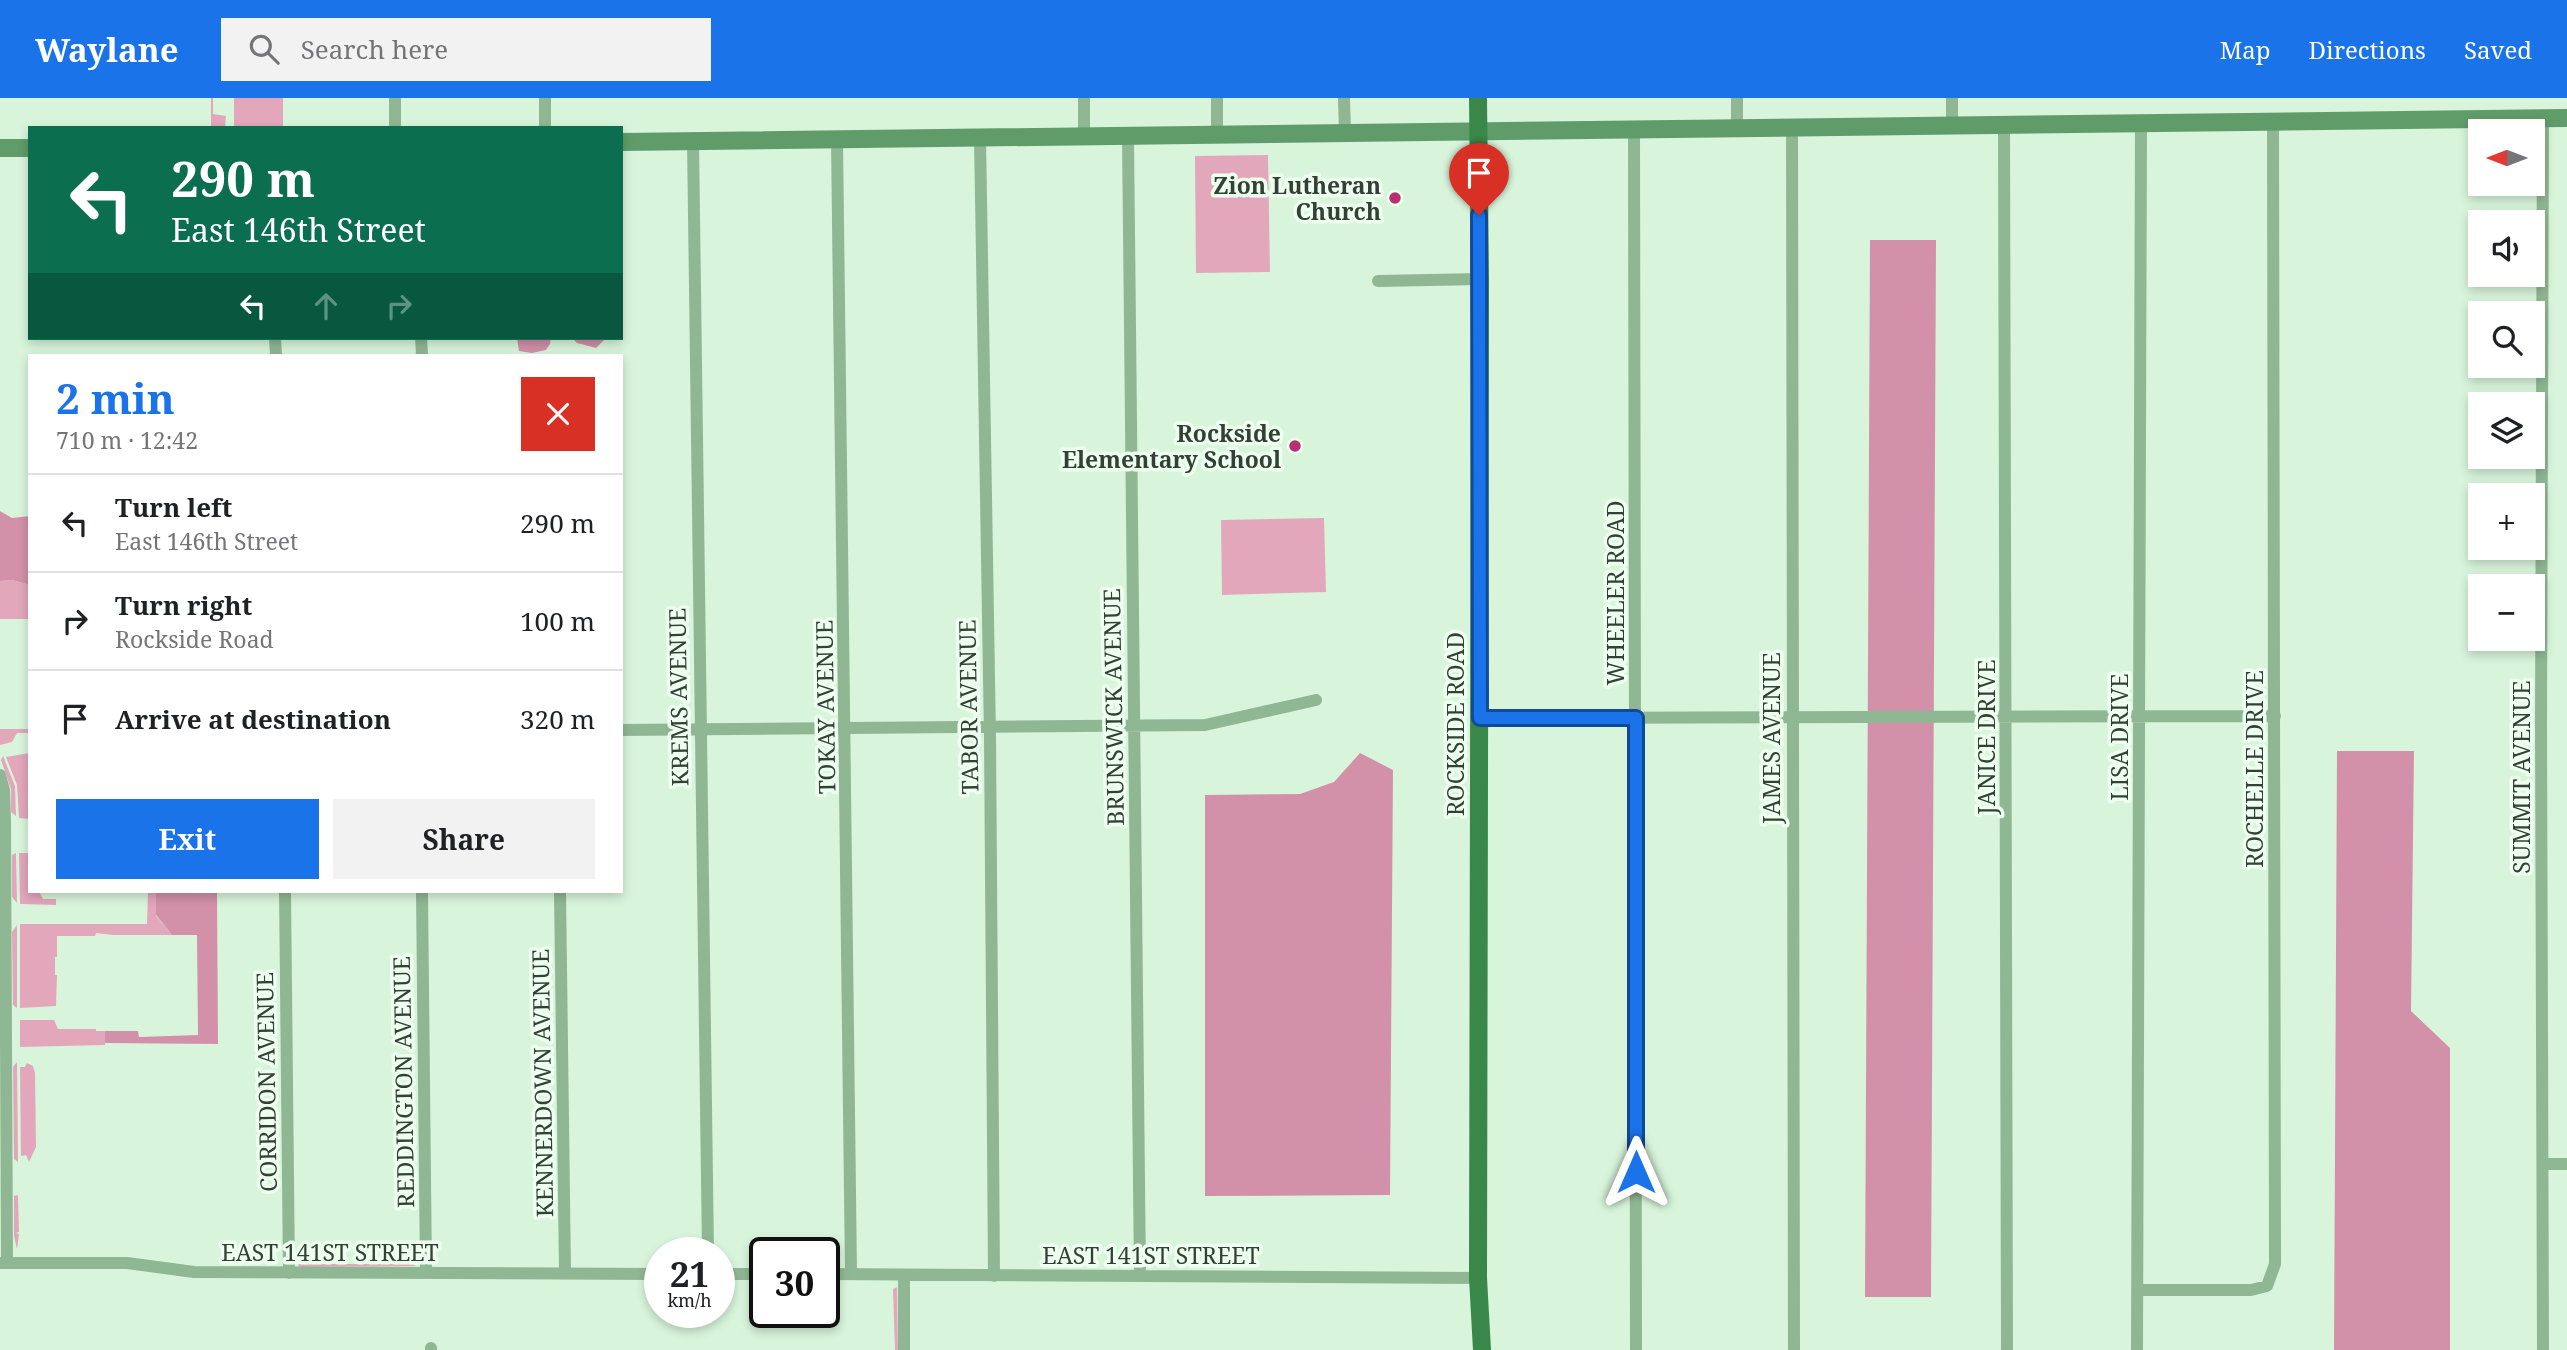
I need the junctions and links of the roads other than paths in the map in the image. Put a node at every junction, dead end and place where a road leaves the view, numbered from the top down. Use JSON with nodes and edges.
{"nodes":[{"id":1,"x":394,"y":98,"type":"edge"},
{"id":2,"x":545,"y":98,"type":"edge"},
{"id":3,"x":1084,"y":98,"type":"edge"},
{"id":4,"x":1217,"y":98,"type":"edge"},
{"id":5,"x":1344,"y":98,"type":"edge"},
{"id":6,"x":1478,"y":98,"type":"edge"},
{"id":7,"x":1737,"y":98,"type":"edge"},
{"id":8,"x":1952,"y":98,"type":"edge"},
{"id":9,"x":2567,"y":118,"type":"edge"},
{"id":10,"x":2543,"y":119,"type":"edge"},
{"id":11,"x":2468,"y":120,"type":"edge"},
{"id":12,"x":2273,"y":121,"type":"junction"},
{"id":13,"x":1952,"y":125,"type":"junction"},
{"id":14,"x":2004,"y":125,"type":"junction"},
{"id":15,"x":2141,"y":125,"type":"junction"},
{"id":16,"x":394,"y":126,"type":"edge"},
{"id":17,"x":545,"y":126,"type":"edge"},
{"id":18,"x":1792,"y":127,"type":"junction"},
{"id":19,"x":1737,"y":128,"type":"junction"},
{"id":20,"x":1634,"y":131,"type":"junction"},
{"id":21,"x":1345,"y":133,"type":"junction"},
{"id":22,"x":1478,"y":133,"type":"junction"},
{"id":23,"x":1217,"y":135,"type":"junction"},
{"id":24,"x":1084,"y":137,"type":"junction"},
{"id":25,"x":1128,"y":137,"type":"junction"},
{"id":26,"x":980,"y":138,"type":"junction"},
{"id":27,"x":837,"y":140,"type":"junction"},
{"id":28,"x":693,"y":141,"type":"junction"},
{"id":29,"x":623,"y":142,"type":"edge"},
{"id":30,"x":0,"y":148,"type":"edge"},
{"id":31,"x":28,"y":148,"type":"edge"},
{"id":32,"x":2543,"y":196,"type":"edge"},
{"id":33,"x":1480,"y":279,"type":"junction"},
{"id":34,"x":1378,"y":281,"type":"dead end"},
{"id":35,"x":1316,"y":700,"type":"dead end"},
{"id":36,"x":1792,"y":716,"type":"junction"},
{"id":37,"x":2007,"y":716,"type":"junction"},
{"id":38,"x":2141,"y":716,"type":"junction"},
{"id":39,"x":2274,"y":716,"type":"junction"},
{"id":40,"x":1480,"y":718,"type":"junction"},
{"id":41,"x":1636,"y":718,"type":"junction"},
{"id":42,"x":1134,"y":724,"type":"junction"},
{"id":43,"x":990,"y":726,"type":"junction"},
{"id":44,"x":699,"y":729,"type":"junction"},
{"id":45,"x":846,"y":729,"type":"junction"},
{"id":46,"x":623,"y":730,"type":"edge"},
{"id":47,"x":0,"y":775,"type":"edge"},
{"id":48,"x":285,"y":893,"type":"edge"},
{"id":49,"x":422,"y":893,"type":"edge"},
{"id":50,"x":560,"y":893,"type":"edge"},
{"id":51,"x":2543,"y":1164,"type":"junction"},
{"id":52,"x":2567,"y":1164,"type":"edge"},
{"id":53,"x":708,"y":1237,"type":"edge"},
{"id":54,"x":3,"y":1263,"type":"edge"},
{"id":55,"x":289,"y":1273,"type":"junction"},
{"id":56,"x":426,"y":1273,"type":"junction"},
{"id":57,"x":565,"y":1274,"type":"junction"},
{"id":58,"x":644,"y":1274,"type":"edge"},
{"id":59,"x":840,"y":1274,"type":"edge"},
{"id":60,"x":851,"y":1274,"type":"junction"},
{"id":61,"x":904,"y":1275,"type":"junction"},
{"id":62,"x":994,"y":1276,"type":"junction"},
{"id":63,"x":1140,"y":1276,"type":"junction"},
{"id":64,"x":1478,"y":1278,"type":"junction"},
{"id":65,"x":2138,"y":1290,"type":"junction"},
{"id":66,"x":904,"y":1350,"type":"edge"},
{"id":67,"x":1482,"y":1350,"type":"edge"},
{"id":68,"x":1636,"y":1350,"type":"edge"},
{"id":69,"x":1794,"y":1350,"type":"edge"},
{"id":70,"x":2007,"y":1350,"type":"edge"},
{"id":71,"x":2137,"y":1350,"type":"edge"},
{"id":72,"x":2543,"y":1350,"type":"edge"}],
"edges":[{"from":1,"to":16,"type":"street"},
{"from":2,"to":17,"type":"street"},
{"from":3,"to":24,"type":"street"},
{"from":4,"to":23,"type":"street"},
{"from":5,"to":21,"type":"street"},
{"from":6,"to":22,"type":"main road","name":"ROCKSIDE ROAD"},
{"from":7,"to":19,"type":"street"},
{"from":8,"to":13,"type":"street"},
{"from":9,"to":10,"type":"street"},
{"from":11,"to":12,"type":"street"},
{"from":12,"to":15,"type":"street"},
{"from":12,"to":39,"type":"street","name":"ROCHELLE DRIVE"},
{"from":13,"to":14,"type":"street"},
{"from":13,"to":18,"type":"street"},
{"from":14,"to":15,"type":"street"},
{"from":14,"to":37,"type":"street","name":"JANICE DRIVE"},
{"from":15,"to":38,"type":"street","name":"LISA DRIVE"},
{"from":18,"to":19,"type":"street"},
{"from":18,"to":36,"type":"street","name":"JAMES AVENUE"},
{"from":19,"to":20,"type":"street"},
{"from":20,"to":22,"type":"street"},
{"from":20,"to":41,"type":"street","name":"WHEELER ROAD"},
{"from":21,"to":22,"type":"street"},
{"from":21,"to":23,"type":"street"},
{"from":22,"to":33,"type":"main road","name":"ROCKSIDE ROAD"},
{"from":23,"to":25,"type":"street"},
{"from":24,"to":25,"type":"street"},
{"from":24,"to":26,"type":"street"},
{"from":25,"to":42,"type":"street","name":"BRUNSWICK AVENUE"},
{"from":26,"to":27,"type":"street"},
{"from":26,"to":43,"type":"street","name":"TABOR AVENUE"},
{"from":27,"to":28,"type":"street"},
{"from":27,"to":45,"type":"street","name":"TOKAY AVENUE"},
{"from":28,"to":29,"type":"street"},
{"from":28,"to":44,"type":"street","name":"KREMS AVENUE"},
{"from":30,"to":31,"type":"street"},
{"from":32,"to":51,"type":"street","name":"SUMMIT AVENUE"},
{"from":33,"to":34,"type":"street"},
{"from":33,"to":40,"type":"main road","name":"ROCKSIDE ROAD"},
{"from":35,"to":42,"type":"street"},
{"from":36,"to":37,"type":"street"},
{"from":36,"to":41,"type":"street"},
{"from":36,"to":69,"type":"street","name":"JAMES AVENUE"},
{"from":37,"to":38,"type":"street"},
{"from":37,"to":70,"type":"street","name":"JANICE DRIVE"},
{"from":38,"to":39,"type":"street"},
{"from":38,"to":65,"type":"street","name":"LISA DRIVE"},
{"from":39,"to":65,"type":"street","name":"ROCHELLE DRIVE"},
{"from":40,"to":41,"type":"street"},
{"from":40,"to":64,"type":"main road","name":"ROCKSIDE ROAD"},
{"from":41,"to":68,"type":"street","name":"WHEELER ROAD"},
{"from":42,"to":43,"type":"street"},
{"from":42,"to":63,"type":"street","name":"BRUNSWICK AVENUE"},
{"from":43,"to":45,"type":"street"},
{"from":43,"to":62,"type":"street","name":"TABOR AVENUE"},
{"from":44,"to":45,"type":"street"},
{"from":44,"to":46,"type":"street"},
{"from":44,"to":53,"type":"street","name":"KREMS AVENUE"},
{"from":45,"to":60,"type":"street","name":"TOKAY AVENUE"},
{"from":47,"to":54,"type":"street"},
{"from":48,"to":55,"type":"street","name":"CORRIDON AVENUE"},
{"from":49,"to":56,"type":"street","name":"REDDINGTON AVENUE"},
{"from":50,"to":57,"type":"street","name":"KENNERDOWN AVENUE"},
{"from":51,"to":52,"type":"street"},
{"from":51,"to":72,"type":"street","name":"SUMMIT AVENUE"},
{"from":54,"to":55,"type":"street","name":"EAST 141ST STREET"},
{"from":55,"to":56,"type":"street","name":"EAST 141ST STREET"},
{"from":56,"to":57,"type":"street","name":"EAST 141ST STREET"},
{"from":57,"to":58,"type":"street","name":"EAST 141ST STREET"},
{"from":59,"to":60,"type":"street","name":"EAST 141ST STREET"},
{"from":60,"to":61,"type":"street","name":"EAST 141ST STREET"},
{"from":61,"to":62,"type":"street","name":"EAST 141ST STREET"},
{"from":61,"to":66,"type":"street"},
{"from":62,"to":63,"type":"street","name":"EAST 141ST STREET"},
{"from":63,"to":64,"type":"street","name":"EAST 141ST STREET"},
{"from":64,"to":67,"type":"main road","name":"ROCKSIDE ROAD"},
{"from":65,"to":71,"type":"street","name":"LISA DRIVE"}]}
